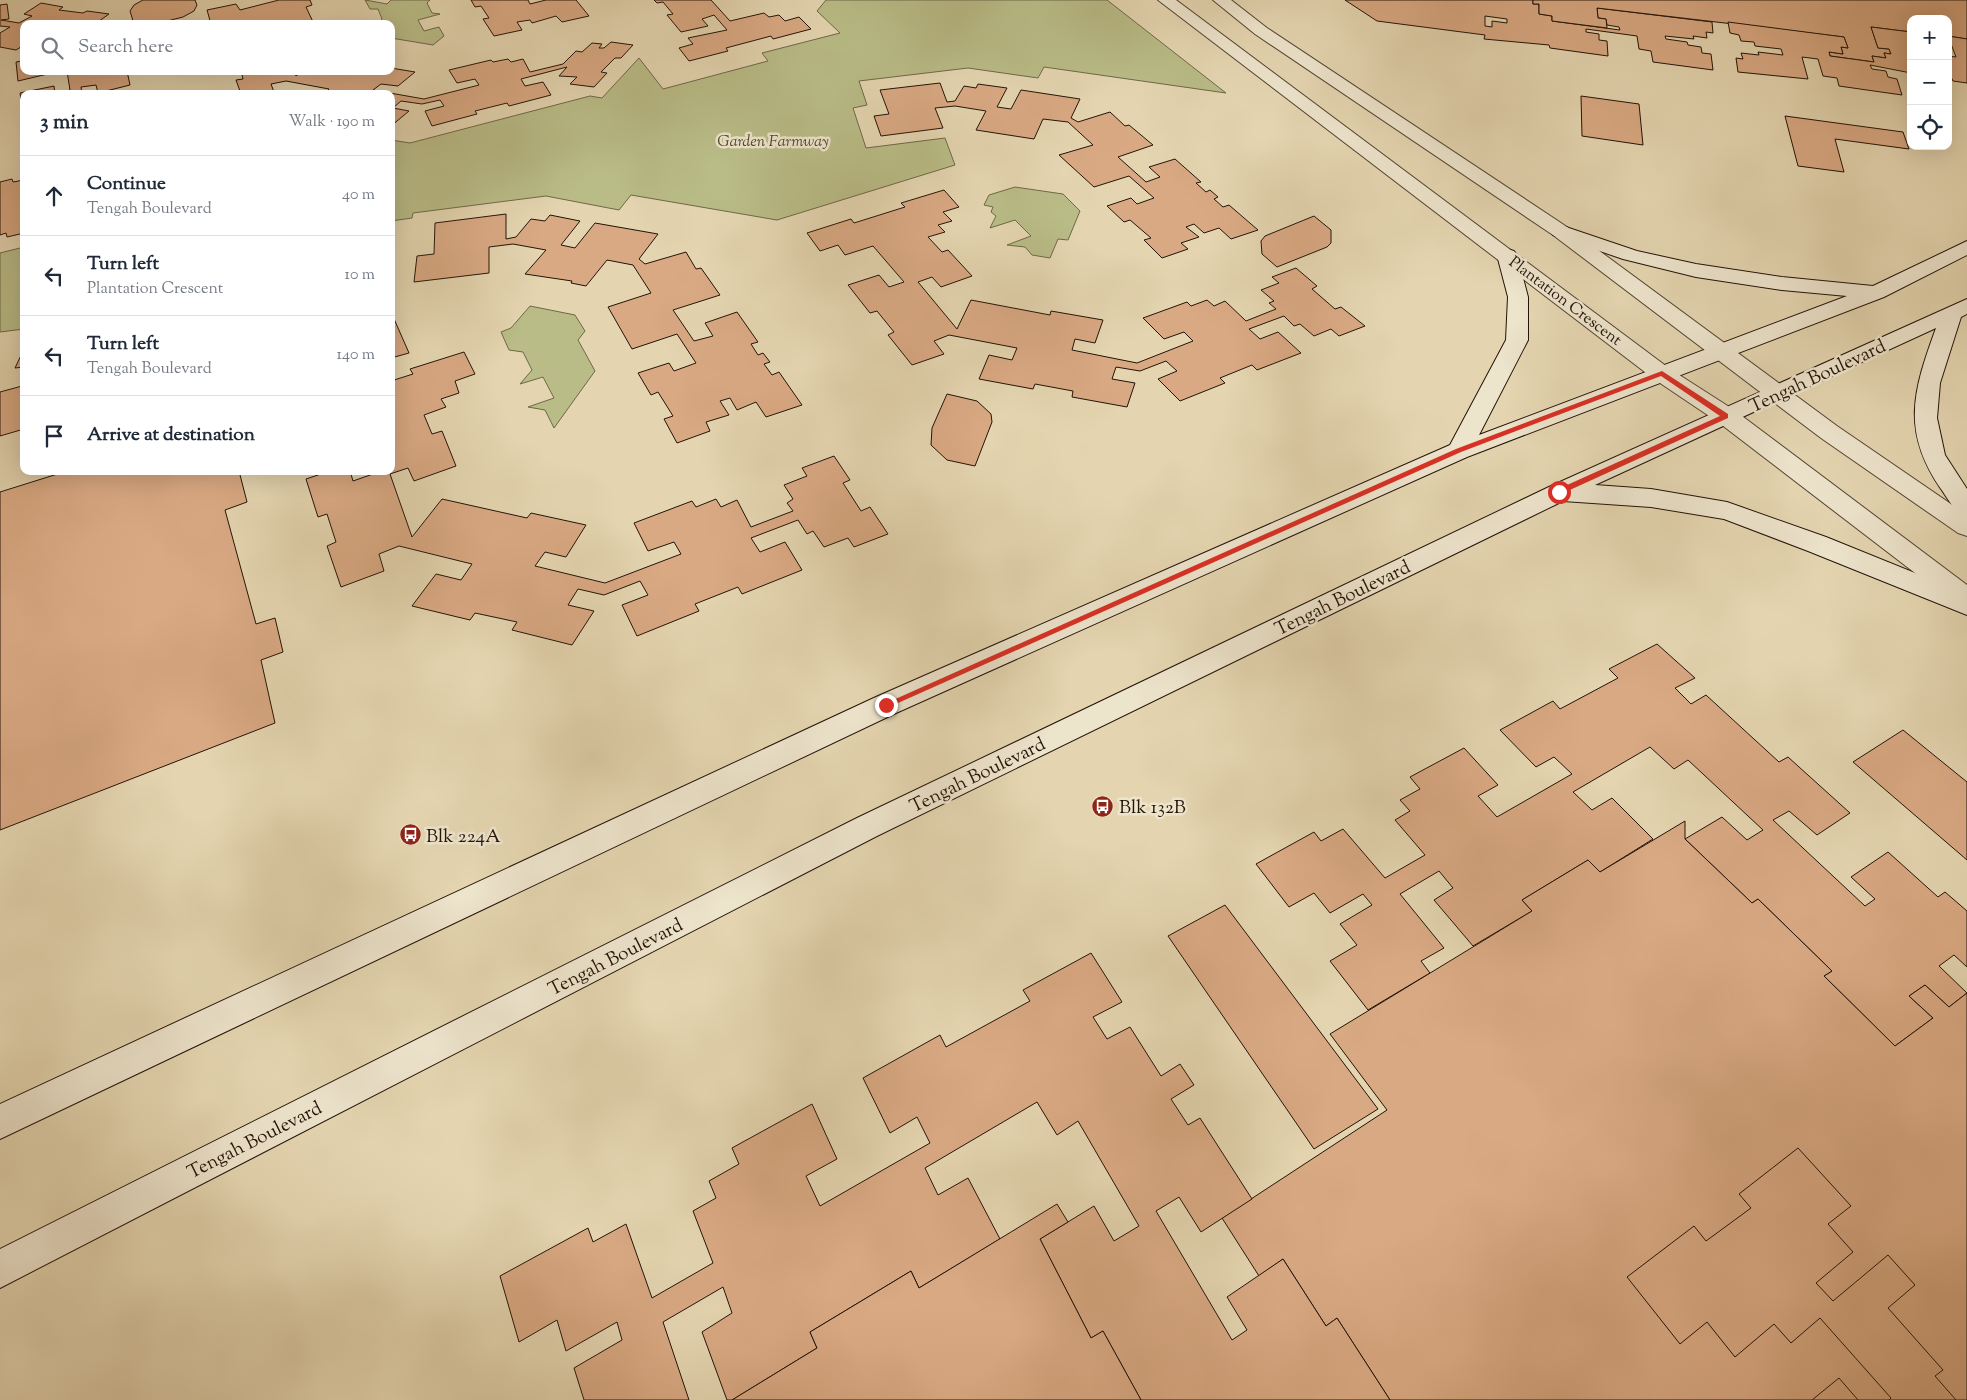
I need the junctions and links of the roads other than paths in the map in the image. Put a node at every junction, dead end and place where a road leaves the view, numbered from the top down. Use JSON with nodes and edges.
{"nodes":[{"id":1,"x":1166,"y":0,"type":"edge"},
{"id":2,"x":1221,"y":0,"type":"edge"},
{"id":3,"x":1560,"y":231,"type":"junction"},
{"id":4,"x":1967,"y":247,"type":"edge"},
{"id":5,"x":1507,"y":255,"type":"junction"},
{"id":6,"x":1877,"y":292,"type":"junction"},
{"id":7,"x":1960,"y":309,"type":"edge"},
{"id":8,"x":1720,"y":351,"type":"junction"},
{"id":9,"x":1662,"y":374,"type":"junction"},
{"id":10,"x":1778,"y":392,"type":"junction"},
{"id":11,"x":1726,"y":416,"type":"junction"},
{"id":12,"x":1459,"y":451,"type":"junction"},
{"id":13,"x":1559,"y":492,"type":"junction"},
{"id":14,"x":1967,"y":507,"type":"edge"},
{"id":15,"x":1967,"y":527,"type":"edge"},
{"id":16,"x":1967,"y":599,"type":"edge"},
{"id":17,"x":1967,"y":605,"type":"edge"},
{"id":18,"x":0,"y":1122,"type":"edge"},
{"id":19,"x":0,"y":1269,"type":"edge"}],
"edges":[{"from":1,"to":5,"type":"main road","name":"Plantation Crescent"},
{"from":2,"to":3,"type":"main road"},
{"from":3,"to":6,"type":"main road"},
{"from":3,"to":8,"type":"main road"},
{"from":4,"to":6,"type":"main road"},
{"from":5,"to":9,"type":"main road","name":"Plantation Crescent"},
{"from":5,"to":12,"type":"main road"},
{"from":6,"to":8,"type":"main road"},
{"from":7,"to":10,"type":"main road","name":"Tengah Boulevard"},
{"from":7,"to":14,"type":"main road"},
{"from":8,"to":9,"type":"main road"},
{"from":8,"to":10,"type":"main road"},
{"from":9,"to":11,"type":"main road","name":"Plantation Crescent"},
{"from":9,"to":12,"type":"main road"},
{"from":10,"to":11,"type":"main road","name":"Tengah Boulevard"},
{"from":10,"to":15,"type":"main road"},
{"from":11,"to":13,"type":"main road","name":"Tengah Boulevard"},
{"from":11,"to":16,"type":"main road","name":"Plantation Crescent"},
{"from":12,"to":18,"type":"main road"},
{"from":13,"to":17,"type":"main road"},
{"from":13,"to":19,"type":"main road","name":"Tengah Boulevard"}]}
